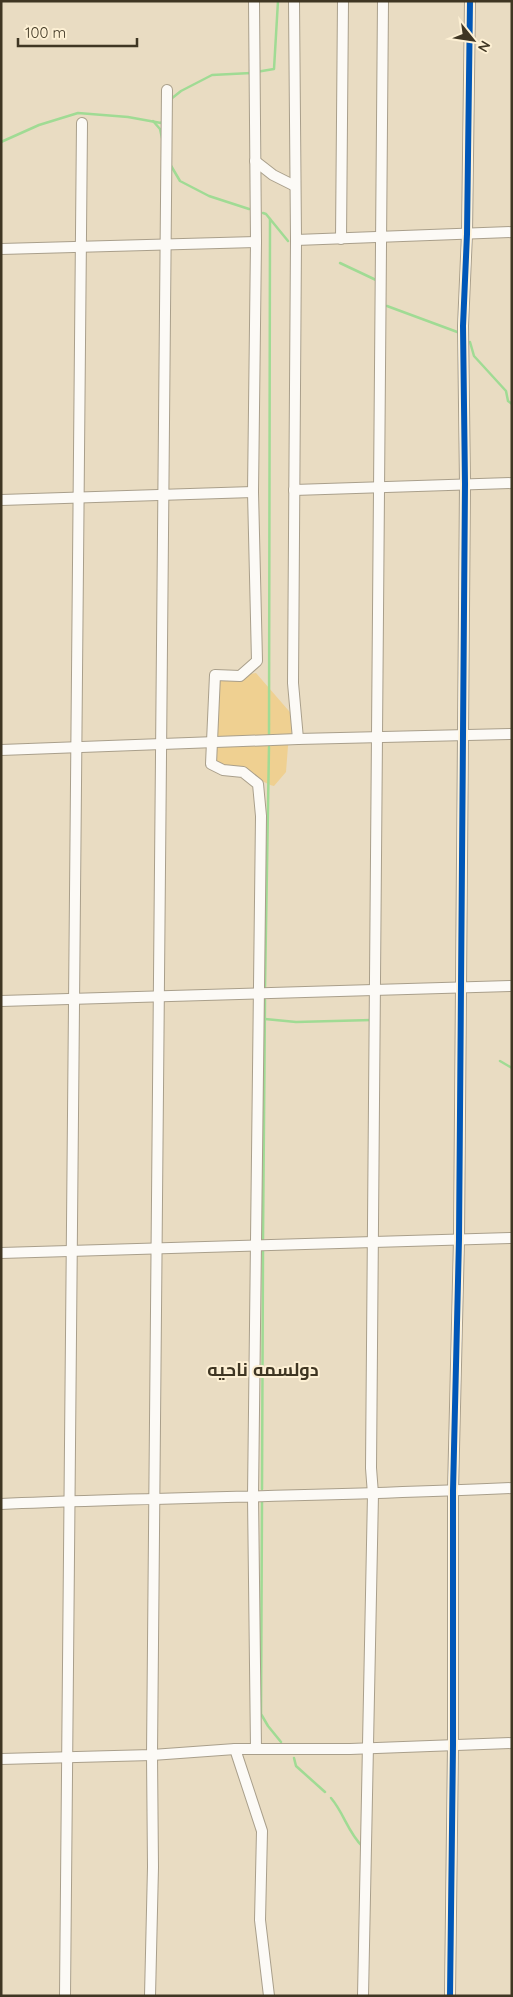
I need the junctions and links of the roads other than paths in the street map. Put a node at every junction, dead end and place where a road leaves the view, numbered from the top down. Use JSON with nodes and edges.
{"nodes":[{"id":1,"x":254,"y":1,"type":"edge"},
{"id":2,"x":294,"y":1,"type":"edge"},
{"id":3,"x":342,"y":1,"type":"edge"},
{"id":4,"x":383,"y":1,"type":"edge"},
{"id":5,"x":470,"y":1,"type":"edge"},
{"id":6,"x":167,"y":90,"type":"dead end"},
{"id":7,"x":82,"y":123,"type":"dead end"},
{"id":8,"x":255,"y":161,"type":"junction"},
{"id":9,"x":295,"y":186,"type":"junction"},
{"id":10,"x":512,"y":232,"type":"edge"},
{"id":11,"x":466,"y":234,"type":"junction"},
{"id":12,"x":381,"y":237,"type":"junction"},
{"id":13,"x":341,"y":239,"type":"junction"},
{"id":14,"x":296,"y":240,"type":"junction"},
{"id":15,"x":256,"y":242,"type":"junction"},
{"id":16,"x":166,"y":244,"type":"junction"},
{"id":17,"x":81,"y":246,"type":"junction"},
{"id":18,"x":1,"y":249,"type":"edge"},
{"id":19,"x":512,"y":483,"type":"edge"},
{"id":20,"x":465,"y":484,"type":"junction"},
{"id":21,"x":379,"y":487,"type":"junction"},
{"id":22,"x":294,"y":490,"type":"junction"},
{"id":23,"x":253,"y":492,"type":"junction"},
{"id":24,"x":164,"y":495,"type":"junction"},
{"id":25,"x":79,"y":497,"type":"junction"},
{"id":26,"x":1,"y":500,"type":"edge"},
{"id":27,"x":512,"y":734,"type":"edge"},
{"id":28,"x":463,"y":735,"type":"junction"},
{"id":29,"x":377,"y":738,"type":"junction"},
{"id":30,"x":298,"y":739,"type":"junction"},
{"id":31,"x":210,"y":743,"type":"junction"},
{"id":32,"x":162,"y":746,"type":"junction"},
{"id":33,"x":76,"y":748,"type":"junction"},
{"id":34,"x":1,"y":750,"type":"edge"},
{"id":35,"x":512,"y":986,"type":"edge"},
{"id":36,"x":461,"y":987,"type":"junction"},
{"id":37,"x":375,"y":990,"type":"junction"},
{"id":38,"x":259,"y":993,"type":"junction"},
{"id":39,"x":159,"y":997,"type":"junction"},
{"id":40,"x":74,"y":999,"type":"junction"},
{"id":41,"x":1,"y":1001,"type":"edge"},
{"id":42,"x":512,"y":1238,"type":"edge"},
{"id":43,"x":459,"y":1239,"type":"junction"},
{"id":44,"x":373,"y":1242,"type":"junction"},
{"id":45,"x":257,"y":1246,"type":"junction"},
{"id":46,"x":157,"y":1249,"type":"junction"},
{"id":47,"x":72,"y":1250,"type":"junction"},
{"id":48,"x":1,"y":1253,"type":"edge"},
{"id":49,"x":512,"y":1488,"type":"edge"},
{"id":50,"x":453,"y":1491,"type":"junction"},
{"id":51,"x":373,"y":1494,"type":"junction"},
{"id":52,"x":253,"y":1496,"type":"junction"},
{"id":53,"x":155,"y":1499,"type":"junction"},
{"id":54,"x":69,"y":1501,"type":"junction"},
{"id":55,"x":1,"y":1504,"type":"edge"},
{"id":56,"x":512,"y":1743,"type":"edge"},
{"id":57,"x":453,"y":1745,"type":"junction"},
{"id":58,"x":368,"y":1748,"type":"junction"},
{"id":59,"x":235,"y":1749,"type":"junction"},
{"id":60,"x":256,"y":1749,"type":"junction"},
{"id":61,"x":152,"y":1755,"type":"junction"},
{"id":62,"x":67,"y":1757,"type":"junction"},
{"id":63,"x":1,"y":1759,"type":"edge"},
{"id":64,"x":65,"y":1996,"type":"edge"},
{"id":65,"x":150,"y":1996,"type":"edge"},
{"id":66,"x":269,"y":1996,"type":"edge"},
{"id":67,"x":363,"y":1996,"type":"edge"},
{"id":68,"x":450,"y":1996,"type":"edge"}],
"edges":[{"from":1,"to":8,"type":"street"},
{"from":2,"to":9,"type":"street"},
{"from":3,"to":13,"type":"street"},
{"from":4,"to":12,"type":"street"},
{"from":5,"to":11,"type":"street"},
{"from":6,"to":16,"type":"street"},
{"from":7,"to":17,"type":"street"},
{"from":8,"to":9,"type":"street"},
{"from":8,"to":15,"type":"street"},
{"from":9,"to":14,"type":"street"},
{"from":10,"to":11,"type":"street"},
{"from":11,"to":12,"type":"street"},
{"from":11,"to":20,"type":"street"},
{"from":12,"to":13,"type":"street"},
{"from":12,"to":21,"type":"street"},
{"from":13,"to":14,"type":"street"},
{"from":14,"to":22,"type":"street"},
{"from":15,"to":16,"type":"street"},
{"from":15,"to":23,"type":"street"},
{"from":16,"to":17,"type":"street"},
{"from":16,"to":24,"type":"street"},
{"from":17,"to":18,"type":"street"},
{"from":17,"to":25,"type":"street"},
{"from":19,"to":20,"type":"street"},
{"from":20,"to":21,"type":"street"},
{"from":20,"to":28,"type":"street"},
{"from":21,"to":22,"type":"street"},
{"from":21,"to":29,"type":"street"},
{"from":22,"to":30,"type":"street"},
{"from":23,"to":24,"type":"street"},
{"from":23,"to":31,"type":"street"},
{"from":24,"to":25,"type":"street"},
{"from":24,"to":32,"type":"street"},
{"from":25,"to":26,"type":"street"},
{"from":25,"to":33,"type":"street"},
{"from":27,"to":28,"type":"street"},
{"from":28,"to":29,"type":"street"},
{"from":28,"to":36,"type":"street"},
{"from":29,"to":30,"type":"street"},
{"from":29,"to":37,"type":"street"},
{"from":30,"to":31,"type":"street"},
{"from":31,"to":32,"type":"street"},
{"from":31,"to":38,"type":"street"},
{"from":32,"to":33,"type":"street"},
{"from":32,"to":39,"type":"street"},
{"from":33,"to":34,"type":"street"},
{"from":33,"to":40,"type":"street"},
{"from":35,"to":36,"type":"street"},
{"from":36,"to":37,"type":"street"},
{"from":36,"to":43,"type":"street"},
{"from":37,"to":38,"type":"street"},
{"from":37,"to":44,"type":"street"},
{"from":38,"to":39,"type":"street"},
{"from":38,"to":45,"type":"street"},
{"from":39,"to":40,"type":"street"},
{"from":39,"to":46,"type":"street"},
{"from":40,"to":41,"type":"street"},
{"from":40,"to":47,"type":"street"},
{"from":42,"to":43,"type":"street"},
{"from":43,"to":44,"type":"street"},
{"from":43,"to":50,"type":"street"},
{"from":44,"to":45,"type":"street"},
{"from":44,"to":51,"type":"street"},
{"from":45,"to":46,"type":"street"},
{"from":45,"to":52,"type":"street"},
{"from":46,"to":47,"type":"street"},
{"from":46,"to":53,"type":"street"},
{"from":47,"to":48,"type":"street"},
{"from":47,"to":54,"type":"street"},
{"from":49,"to":50,"type":"street"},
{"from":50,"to":51,"type":"street"},
{"from":50,"to":57,"type":"street"},
{"from":51,"to":52,"type":"street"},
{"from":51,"to":58,"type":"street"},
{"from":52,"to":53,"type":"street"},
{"from":52,"to":60,"type":"street"},
{"from":53,"to":54,"type":"street"},
{"from":53,"to":61,"type":"street"},
{"from":54,"to":55,"type":"street"},
{"from":54,"to":62,"type":"street"},
{"from":56,"to":57,"type":"street"},
{"from":57,"to":58,"type":"street"},
{"from":57,"to":68,"type":"street"},
{"from":58,"to":60,"type":"street"},
{"from":58,"to":67,"type":"street"},
{"from":59,"to":60,"type":"street"},
{"from":59,"to":61,"type":"street"},
{"from":59,"to":66,"type":"street"},
{"from":61,"to":62,"type":"street"},
{"from":61,"to":65,"type":"street"},
{"from":62,"to":63,"type":"street"},
{"from":62,"to":64,"type":"street"}]}
